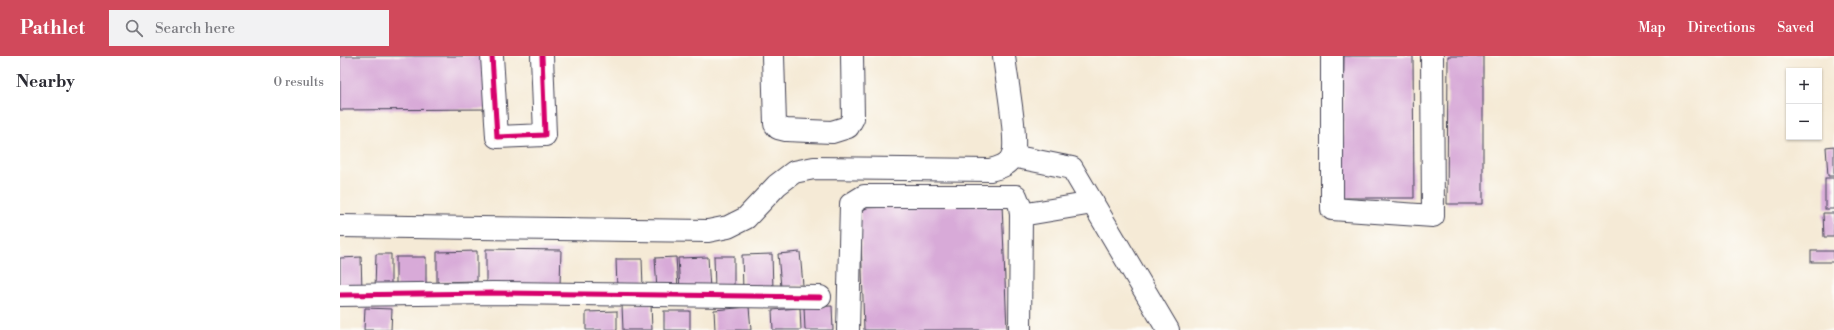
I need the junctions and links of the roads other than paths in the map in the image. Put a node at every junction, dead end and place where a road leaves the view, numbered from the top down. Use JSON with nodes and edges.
{"nodes":[{"id":1,"x":492,"y":56,"type":"edge"},
{"id":2,"x":542,"y":56,"type":"edge"},
{"id":3,"x":773,"y":56,"type":"edge"},
{"id":4,"x":852,"y":56,"type":"edge"},
{"id":5,"x":1332,"y":56,"type":"edge"},
{"id":6,"x":1432,"y":56,"type":"edge"},
{"id":7,"x":1010,"y":58,"type":"edge"},
{"id":8,"x":1012,"y":156,"type":"junction"},
{"id":9,"x":1093,"y":203,"type":"junction"},
{"id":10,"x":1021,"y":215,"type":"junction"},
{"id":11,"x":340,"y":226,"type":"edge"},
{"id":12,"x":340,"y":296,"type":"edge"},
{"id":13,"x":820,"y":297,"type":"dead end"},
{"id":14,"x":848,"y":330,"type":"edge"},
{"id":15,"x":1020,"y":330,"type":"edge"},
{"id":16,"x":1168,"y":330,"type":"edge"}],
"edges":[{"from":1,"to":2,"type":"street"},
{"from":3,"to":4,"type":"street"},
{"from":5,"to":6,"type":"street"},
{"from":7,"to":8,"type":"street"},
{"from":8,"to":9,"type":"street"},
{"from":8,"to":11,"type":"street"},
{"from":9,"to":10,"type":"street"},
{"from":9,"to":16,"type":"street"},
{"from":10,"to":14,"type":"street"},
{"from":10,"to":15,"type":"street"},
{"from":12,"to":13,"type":"street"}]}
